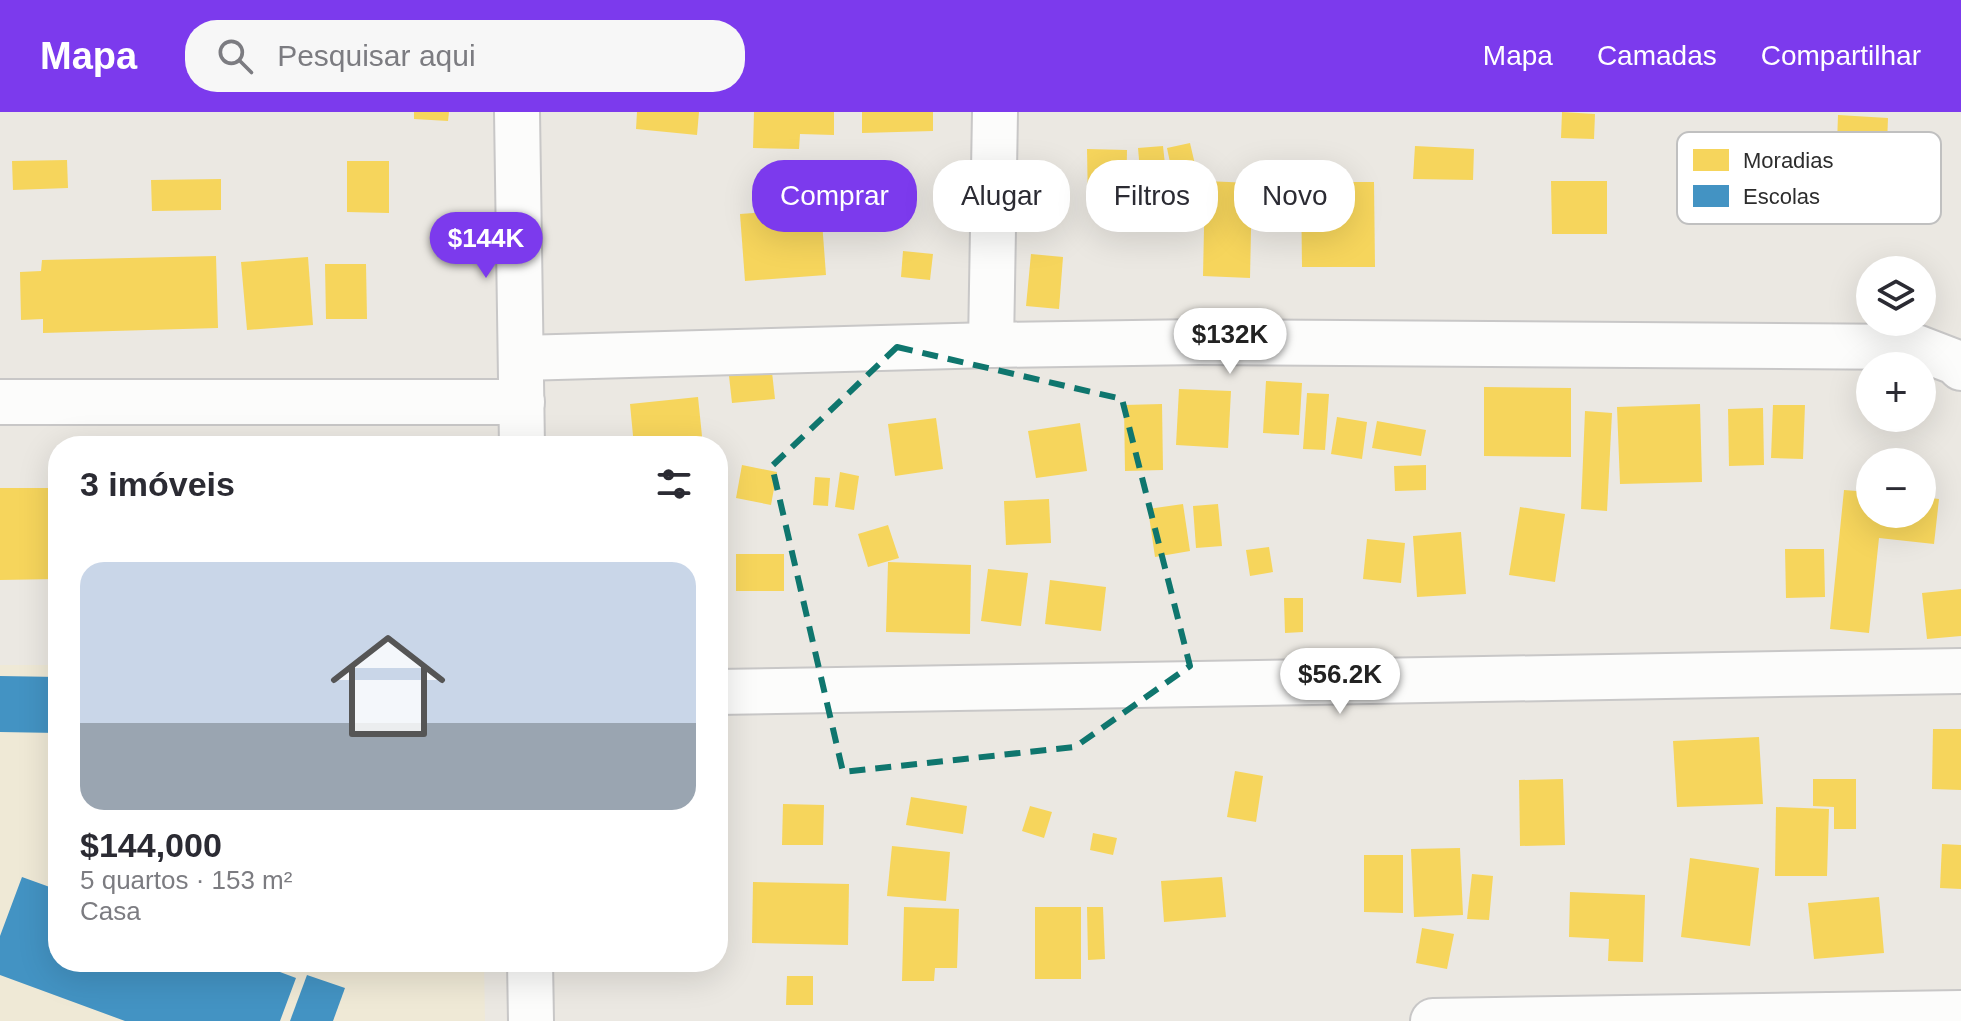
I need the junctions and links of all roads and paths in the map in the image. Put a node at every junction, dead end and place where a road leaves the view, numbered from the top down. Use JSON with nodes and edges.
{"nodes":[{"id":1,"x":517,"y":112,"type":"edge"},
{"id":2,"x":995,"y":112,"type":"edge"},
{"id":3,"x":991,"y":345,"type":"junction"},
{"id":4,"x":521,"y":358,"type":"junction"},
{"id":5,"x":1961,"y":368,"type":"edge"},
{"id":6,"x":0,"y":402,"type":"edge"},
{"id":7,"x":522,"y":402,"type":"junction"},
{"id":8,"x":522,"y":436,"type":"edge"},
{"id":9,"x":1961,"y":671,"type":"edge"},
{"id":10,"x":728,"y":692,"type":"edge"},
{"id":11,"x":530,"y":972,"type":"edge"},
{"id":12,"x":1961,"y":1013,"type":"edge"},
{"id":13,"x":531,"y":1021,"type":"edge"},
{"id":14,"x":1433,"y":1021,"type":"edge"}],
"edges":[{"from":1,"to":4,"type":"street"},
{"from":2,"to":3,"type":"street"},
{"from":3,"to":4,"type":"street"},
{"from":3,"to":5,"type":"street"},
{"from":4,"to":7,"type":"street"},
{"from":6,"to":7,"type":"street"},
{"from":7,"to":8,"type":"street"},
{"from":9,"to":10,"type":"street"},
{"from":11,"to":13,"type":"street"},
{"from":12,"to":14,"type":"street"}]}
